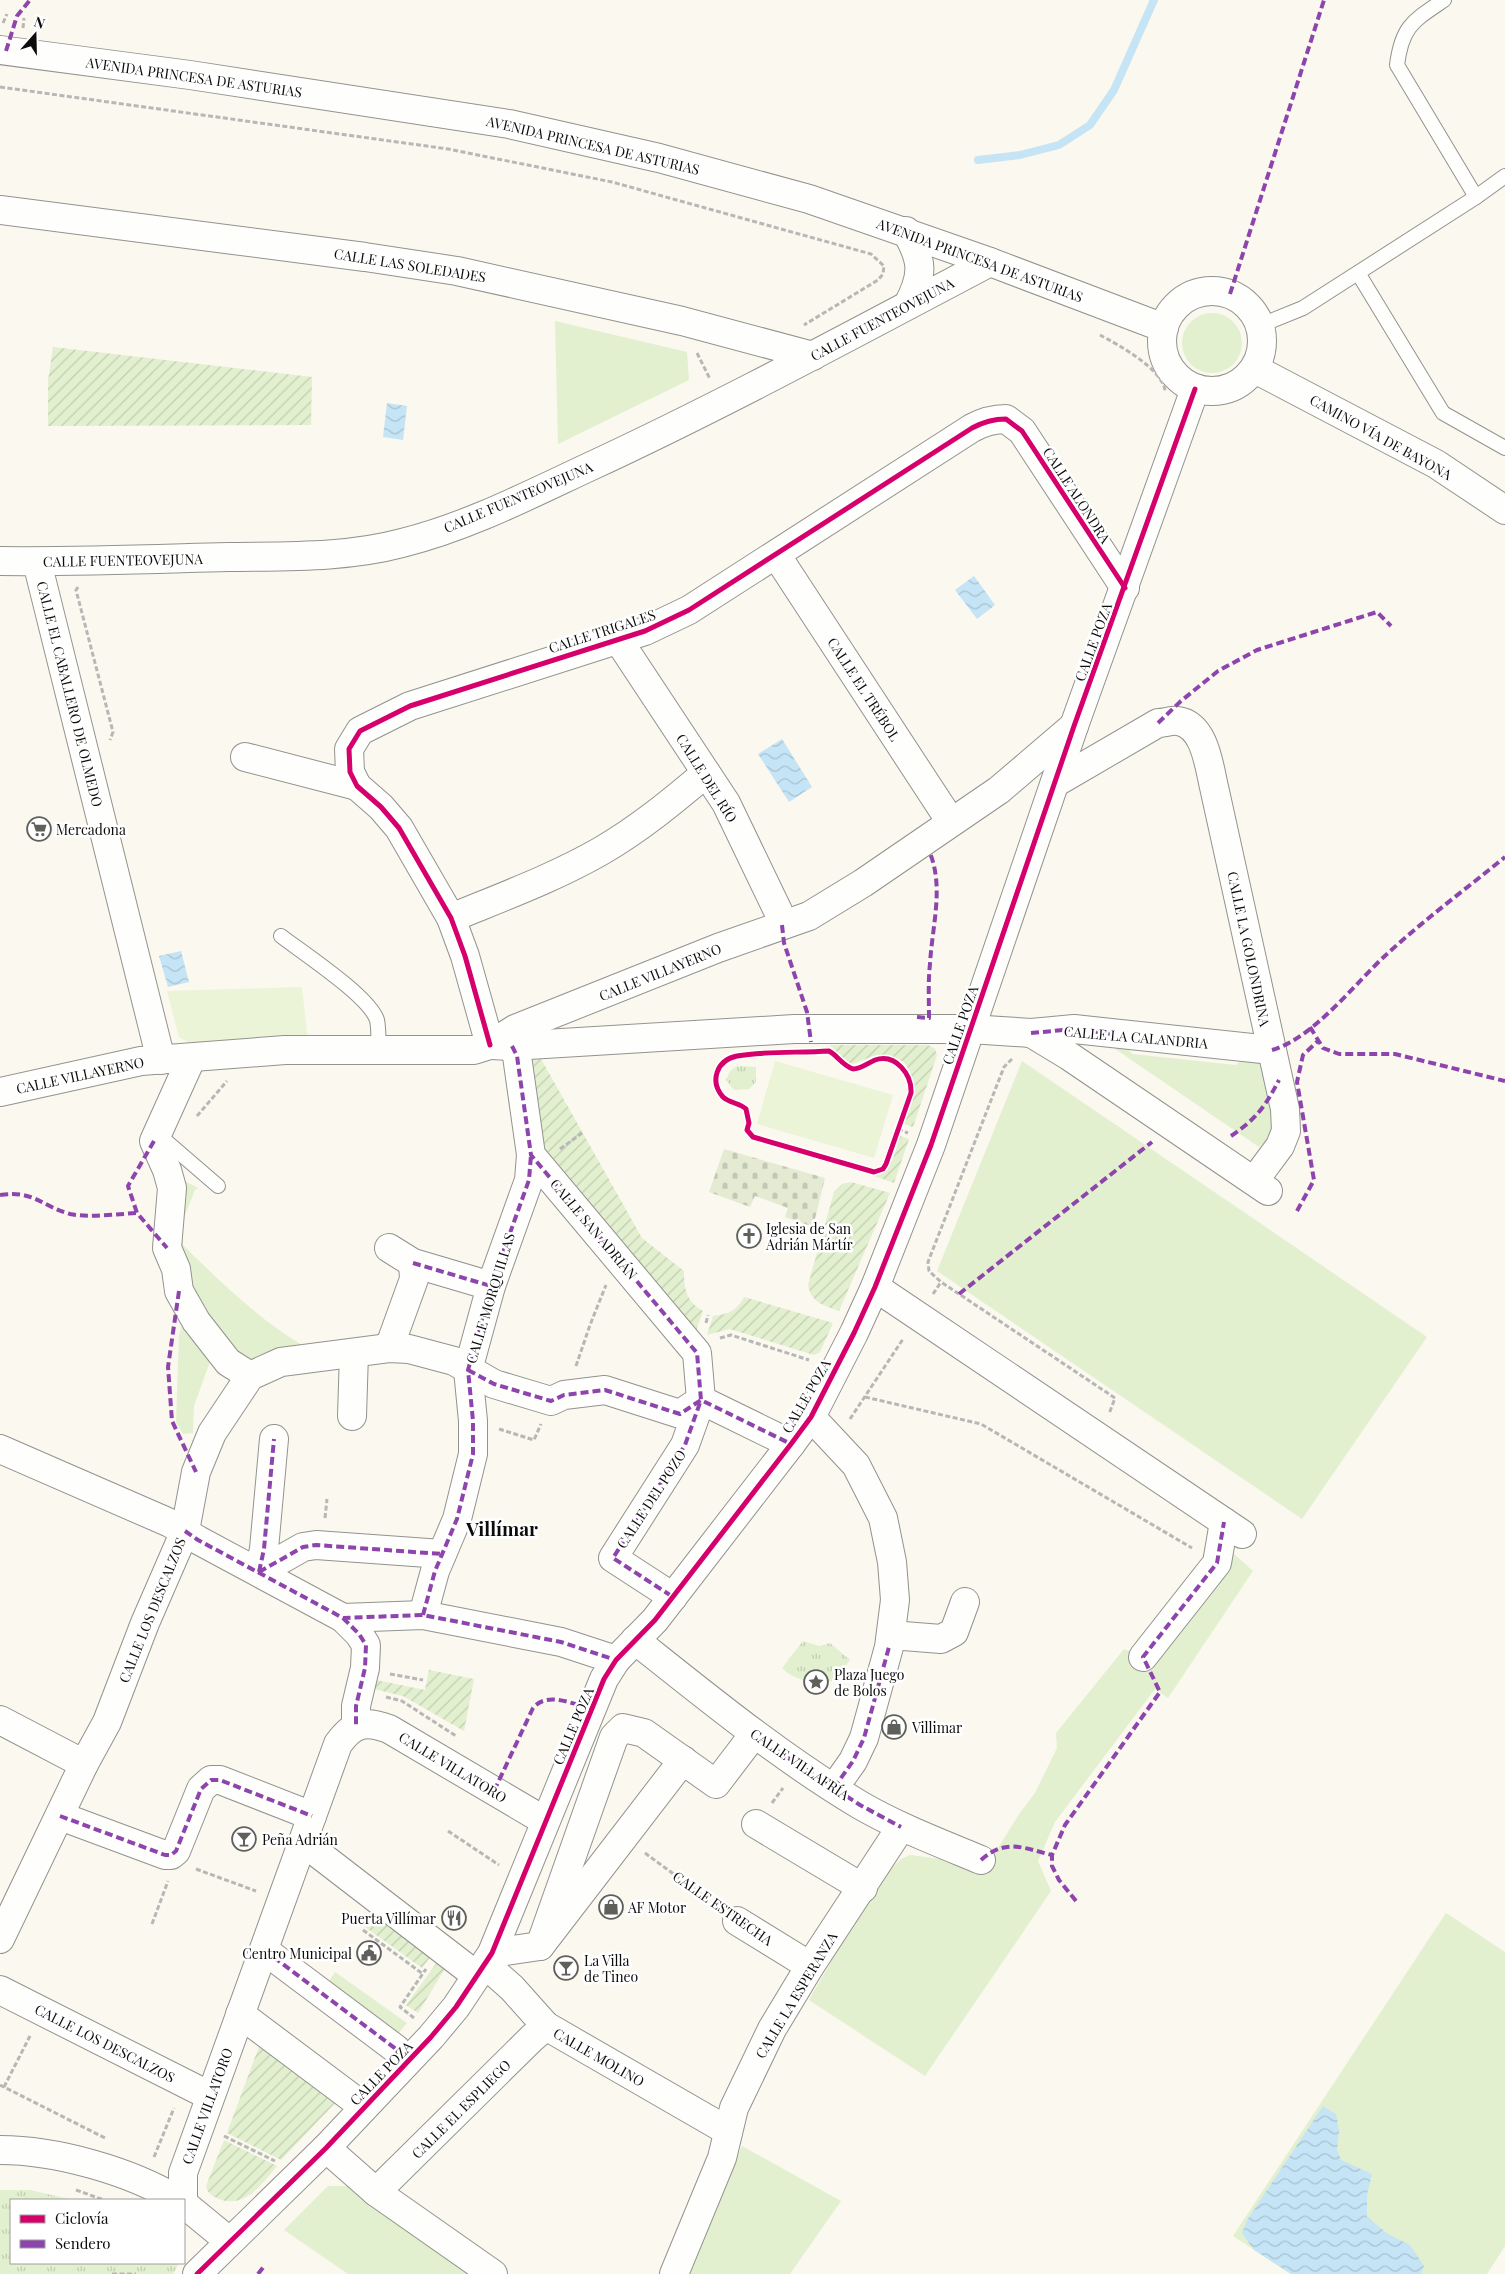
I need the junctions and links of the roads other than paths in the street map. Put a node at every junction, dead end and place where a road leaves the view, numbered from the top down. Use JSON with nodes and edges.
{"nodes":[{"id":1,"x":1444,"y":0,"type":"edge"},
{"id":2,"x":0,"y":50,"type":"edge"},
{"id":3,"x":1505,"y":176,"type":"edge"},
{"id":4,"x":1476,"y":197,"type":"junction"},
{"id":5,"x":0,"y":210,"type":"edge"},
{"id":6,"x":906,"y":231,"type":"junction"},
{"id":7,"x":990,"y":262,"type":"junction"},
{"id":8,"x":1358,"y":273,"type":"junction"},
{"id":9,"x":908,"y":305,"type":"junction"},
{"id":10,"x":1261,"y":325,"type":"junction"},
{"id":11,"x":1164,"y":328,"type":"junction"},
{"id":12,"x":813,"y":356,"type":"junction"},
{"id":13,"x":1255,"y":368,"type":"junction"},
{"id":14,"x":1195,"y":389,"type":"junction"},
{"id":15,"x":1006,"y":419,"type":"joint"},
{"id":16,"x":1505,"y":448,"type":"edge"},
{"id":17,"x":1505,"y":510,"type":"edge"},
{"id":18,"x":777,"y":556,"type":"junction"},
{"id":19,"x":0,"y":561,"type":"edge"},
{"id":20,"x":37,"y":562,"type":"junction"},
{"id":21,"x":1125,"y":588,"type":"junction"},
{"id":22,"x":617,"y":638,"type":"junction"},
{"id":23,"x":1074,"y":726,"type":"junction"},
{"id":24,"x":245,"y":757,"type":"dead end"},
{"id":25,"x":706,"y":773,"type":"junction"},
{"id":26,"x":1055,"y":783,"type":"junction"},
{"id":27,"x":357,"y":786,"type":"junction"},
{"id":28,"x":952,"y":822,"type":"junction"},
{"id":29,"x":451,"y":918,"type":"junction"},
{"id":30,"x":782,"y":925,"type":"junction"},
{"id":31,"x":281,"y":936,"type":"dead end"},
{"id":32,"x":970,"y":1029,"type":"junction"},
{"id":33,"x":501,"y":1045,"type":"junction"},
{"id":34,"x":1024,"y":1045,"type":"junction"},
{"id":35,"x":1272,"y":1050,"type":"junction"},
{"id":36,"x":379,"y":1051,"type":"junction"},
{"id":37,"x":190,"y":1059,"type":"junction"},
{"id":38,"x":161,"y":1060,"type":"junction"},
{"id":39,"x":0,"y":1092,"type":"edge"},
{"id":40,"x":164,"y":1140,"type":"junction"},
{"id":41,"x":531,"y":1155,"type":"junction"},
{"id":42,"x":218,"y":1186,"type":"dead end"},
{"id":43,"x":389,"y":1248,"type":"dead end"},
{"id":44,"x":414,"y":1264,"type":"junction"},
{"id":45,"x":491,"y":1286,"type":"junction"},
{"id":46,"x":875,"y":1287,"type":"junction"},
{"id":47,"x":389,"y":1348,"type":"junction"},
{"id":48,"x":354,"y":1353,"type":"junction"},
{"id":49,"x":468,"y":1370,"type":"junction"},
{"id":50,"x":250,"y":1376,"type":"junction"},
{"id":51,"x":701,"y":1400,"type":"junction"},
{"id":52,"x":352,"y":1416,"type":"dead end"},
{"id":53,"x":811,"y":1416,"type":"junction"},
{"id":54,"x":274,"y":1439,"type":"dead end"},
{"id":55,"x":791,"y":1444,"type":"junction"},
{"id":56,"x":0,"y":1449,"type":"edge"},
{"id":57,"x":185,"y":1531,"type":"junction"},
{"id":58,"x":442,"y":1554,"type":"junction"},
{"id":59,"x":259,"y":1572,"type":"junction"},
{"id":60,"x":672,"y":1597,"type":"junction"},
{"id":61,"x":965,"y":1602,"type":"dead end"},
{"id":62,"x":423,"y":1615,"type":"junction"},
{"id":63,"x":343,"y":1618,"type":"junction"},
{"id":64,"x":635,"y":1640,"type":"junction"},
{"id":65,"x":890,"y":1641,"type":"junction"},
{"id":66,"x":1143,"y":1657,"type":"dead end"},
{"id":67,"x":616,"y":1660,"type":"junction"},
{"id":68,"x":0,"y":1720,"type":"edge"},
{"id":69,"x":356,"y":1726,"type":"junction"},
{"id":70,"x":754,"y":1734,"type":"junction"},
{"id":71,"x":682,"y":1760,"type":"junction"},
{"id":72,"x":84,"y":1764,"type":"junction"},
{"id":73,"x":834,"y":1788,"type":"junction"},
{"id":74,"x":307,"y":1814,"type":"junction"},
{"id":75,"x":60,"y":1816,"type":"junction"},
{"id":76,"x":545,"y":1821,"type":"junction"},
{"id":77,"x":756,"y":1824,"type":"road end"},
{"id":78,"x":901,"y":1827,"type":"junction"},
{"id":79,"x":302,"y":1842,"type":"junction"},
{"id":80,"x":981,"y":1860,"type":"dead end"},
{"id":81,"x":863,"y":1888,"type":"junction"},
{"id":82,"x":737,"y":1921,"type":"road end"},
{"id":83,"x":0,"y":1939,"type":"edge"},
{"id":84,"x":540,"y":1946,"type":"junction"},
{"id":85,"x":264,"y":1950,"type":"junction"},
{"id":86,"x":485,"y":1965,"type":"junction"},
{"id":87,"x":810,"y":1966,"type":"junction"},
{"id":88,"x":0,"y":1990,"type":"edge"},
{"id":89,"x":240,"y":2014,"type":"junction"},
{"id":90,"x":546,"y":2026,"type":"junction"},
{"id":91,"x":396,"y":2049,"type":"dead end"},
{"id":92,"x":210,"y":2096,"type":"junction"},
{"id":93,"x":364,"y":2106,"type":"junction"},
{"id":94,"x":728,"y":2131,"type":"junction"},
{"id":95,"x":326,"y":2148,"type":"junction"},
{"id":96,"x":0,"y":2150,"type":"edge"},
{"id":97,"x":376,"y":2192,"type":"junction"},
{"id":98,"x":176,"y":2199,"type":"edge"},
{"id":99,"x":183,"y":2199,"type":"edge"},
{"id":100,"x":185,"y":2205,"type":"edge"},
{"id":101,"x":230,"y":2241,"type":"junction"},
{"id":102,"x":197,"y":2274,"type":"edge"},
{"id":103,"x":493,"y":2274,"type":"edge"},
{"id":104,"x":674,"y":2274,"type":"edge"}],
"edges":[{"from":1,"to":4,"type":"lane"},
{"from":2,"to":6,"type":"street","name":"AVENIDA PRINCESA DE ASTURIAS"},
{"from":3,"to":4,"type":"lane"},
{"from":4,"to":8,"type":"lane"},
{"from":5,"to":12,"type":"street","name":"CALLE LAS SOLEDADES"},
{"from":6,"to":7,"type":"street","name":"AVENIDA PRINCESA DE ASTURIAS"},
{"from":6,"to":9,"type":"street"},
{"from":7,"to":9,"type":"street","name":"CALLE FUENTEOVEJUNA"},
{"from":7,"to":11,"type":"street","name":"AVENIDA PRINCESA DE ASTURIAS"},
{"from":8,"to":10,"type":"lane"},
{"from":8,"to":16,"type":"lane"},
{"from":9,"to":12,"type":"street","name":"CALLE FUENTEOVEJUNA"},
{"from":10,"to":11,"type":"street"},
{"from":10,"to":13,"type":"street"},
{"from":11,"to":14,"type":"street"},
{"from":12,"to":20,"type":"street","name":"CALLE FUENTEOVEJUNA"},
{"from":13,"to":14,"type":"street"},
{"from":13,"to":17,"type":"street","name":"CAMINO VÍA DE BAYONA"},
{"from":14,"to":21,"type":"street","name":"CALLE POZA"},
{"from":15,"to":18,"type":"street","name":"CALLE TRIGALES"},
{"from":15,"to":21,"type":"street","name":"CALLE ALONDRA"},
{"from":18,"to":22,"type":"street","name":"CALLE TRIGALES"},
{"from":18,"to":28,"type":"street","name":"CALLE EL TRÉBOL"},
{"from":19,"to":20,"type":"street","name":"CALLE FUENTEOVEJUNA"},
{"from":20,"to":38,"type":"street","name":"CALLE EL CABALLERO DE OLMEDO"},
{"from":21,"to":23,"type":"street","name":"CALLE POZA"},
{"from":22,"to":25,"type":"street","name":"CALLE DEL RÍO"},
{"from":22,"to":27,"type":"street","name":"CALLE TRIGALES"},
{"from":23,"to":26,"type":"street","name":"CALLE POZA"},
{"from":23,"to":28,"type":"street","name":"CALLE VILLAYERNO"},
{"from":24,"to":27,"type":"street"},
{"from":25,"to":29,"type":"street"},
{"from":25,"to":30,"type":"street","name":"CALLE DEL RÍO"},
{"from":26,"to":32,"type":"street","name":"CALLE POZA"},
{"from":26,"to":35,"type":"street","name":"CALLE LA GOLONDRINA"},
{"from":27,"to":29,"type":"street"},
{"from":28,"to":30,"type":"street","name":"CALLE VILLAYERNO"},
{"from":29,"to":33,"type":"street"},
{"from":30,"to":33,"type":"street","name":"CALLE VILLAYERNO"},
{"from":31,"to":36,"type":"lane"},
{"from":32,"to":33,"type":"street","name":"CALLE LA CALANDRIA"},
{"from":32,"to":34,"type":"street","name":"CALLE LA CALANDRIA"},
{"from":32,"to":46,"type":"street","name":"CALLE POZA"},
{"from":33,"to":36,"type":"street","name":"CALLE VILLAYERNO"},
{"from":33,"to":41,"type":"street"},
{"from":34,"to":35,"type":"street","name":"CALLE LA CALANDRIA"},
{"from":34,"to":35,"type":"street","name":"CALLE LA GOLONDRINA"},
{"from":36,"to":37,"type":"street","name":"CALLE VILLAYERNO"},
{"from":37,"to":38,"type":"street","name":"CALLE VILLAYERNO"},
{"from":37,"to":40,"type":"street"},
{"from":38,"to":39,"type":"street","name":"CALLE VILLAYERNO"},
{"from":40,"to":42,"type":"lane"},
{"from":40,"to":50,"type":"street"},
{"from":41,"to":45,"type":"street","name":"CALLE MORQUILLAS"},
{"from":41,"to":51,"type":"street","name":"CALLE SAN ADRIÁN"},
{"from":43,"to":44,"type":"street"},
{"from":44,"to":45,"type":"street"},
{"from":44,"to":47,"type":"street"},
{"from":45,"to":49,"type":"street","name":"CALLE MORQUILLAS"},
{"from":46,"to":53,"type":"street","name":"CALLE POZA"},
{"from":46,"to":66,"type":"street"},
{"from":47,"to":48,"type":"street"},
{"from":47,"to":49,"type":"street"},
{"from":48,"to":50,"type":"street"},
{"from":48,"to":52,"type":"street"},
{"from":49,"to":51,"type":"street"},
{"from":49,"to":58,"type":"street","name":"CALLE MORQUILLAS"},
{"from":50,"to":57,"type":"street","name":"CALLE LOS DESCALZOS"},
{"from":51,"to":55,"type":"street"},
{"from":51,"to":60,"type":"street","name":"CALLE DEL POZO"},
{"from":53,"to":55,"type":"street","name":"CALLE POZA"},
{"from":53,"to":65,"type":"street"},
{"from":54,"to":59,"type":"street"},
{"from":55,"to":60,"type":"street","name":"CALLE POZA"},
{"from":56,"to":57,"type":"street"},
{"from":57,"to":59,"type":"street"},
{"from":57,"to":72,"type":"street","name":"CALLE LOS DESCALZOS"},
{"from":58,"to":59,"type":"street"},
{"from":58,"to":62,"type":"street","name":"CALLE MORQUILLAS"},
{"from":59,"to":63,"type":"street"},
{"from":60,"to":64,"type":"street","name":"CALLE POZA"},
{"from":61,"to":65,"type":"street"},
{"from":62,"to":63,"type":"street"},
{"from":62,"to":67,"type":"street"},
{"from":63,"to":69,"type":"street"},
{"from":64,"to":67,"type":"street","name":"CALLE POZA"},
{"from":64,"to":70,"type":"street","name":"CALLE VILLAFRÍA"},
{"from":65,"to":73,"type":"street"},
{"from":67,"to":76,"type":"street","name":"CALLE POZA"},
{"from":68,"to":72,"type":"street"},
{"from":69,"to":74,"type":"street","name":"CALLE VILLATORO"},
{"from":69,"to":76,"type":"street","name":"CALLE VILLATORO"},
{"from":70,"to":71,"type":"street"},
{"from":70,"to":73,"type":"street","name":"CALLE VILLAFRÍA"},
{"from":71,"to":84,"type":"street"},
{"from":71,"to":84,"type":"street"},
{"from":72,"to":75,"type":"street","name":"CALLE LOS DESCALZOS"},
{"from":73,"to":78,"type":"street","name":"CALLE VILLAFRÍA"},
{"from":74,"to":75,"type":"street"},
{"from":74,"to":79,"type":"street","name":"CALLE VILLATORO"},
{"from":75,"to":83,"type":"street","name":"CALLE LOS DESCALZOS"},
{"from":76,"to":86,"type":"street","name":"CALLE POZA"},
{"from":77,"to":81,"type":"street"},
{"from":78,"to":80,"type":"street","name":"CALLE VILLAFRÍA"},
{"from":78,"to":81,"type":"street","name":"CALLE LA ESPERANZA"},
{"from":79,"to":85,"type":"street","name":"CALLE VILLATORO"},
{"from":79,"to":86,"type":"street"},
{"from":81,"to":87,"type":"street","name":"CALLE LA ESPERANZA"},
{"from":82,"to":87,"type":"street","name":"CALLE ESTRECHA"},
{"from":84,"to":86,"type":"street"},
{"from":85,"to":89,"type":"street","name":"CALLE VILLATORO"},
{"from":85,"to":91,"type":"street"},
{"from":86,"to":90,"type":"street","name":"CALLE MOLINO"},
{"from":86,"to":93,"type":"street","name":"CALLE POZA"},
{"from":87,"to":94,"type":"street","name":"CALLE LA ESPERANZA"},
{"from":88,"to":92,"type":"street","name":"CALLE LOS DESCALZOS"},
{"from":89,"to":92,"type":"street","name":"CALLE VILLATORO"},
{"from":89,"to":93,"type":"street"},
{"from":90,"to":94,"type":"street","name":"CALLE MOLINO"},
{"from":90,"to":97,"type":"street","name":"CALLE EL ESPLIEGO"},
{"from":92,"to":99,"type":"street","name":"CALLE VILLATORO"},
{"from":93,"to":95,"type":"street","name":"CALLE POZA"},
{"from":94,"to":104,"type":"street","name":"CALLE LA ESPERANZA"},
{"from":95,"to":97,"type":"street"},
{"from":95,"to":101,"type":"street","name":"CALLE POZA"},
{"from":96,"to":98,"type":"street"},
{"from":97,"to":103,"type":"street"},
{"from":100,"to":101,"type":"street"},
{"from":101,"to":102,"type":"street","name":"CALLE POZA"}]}
